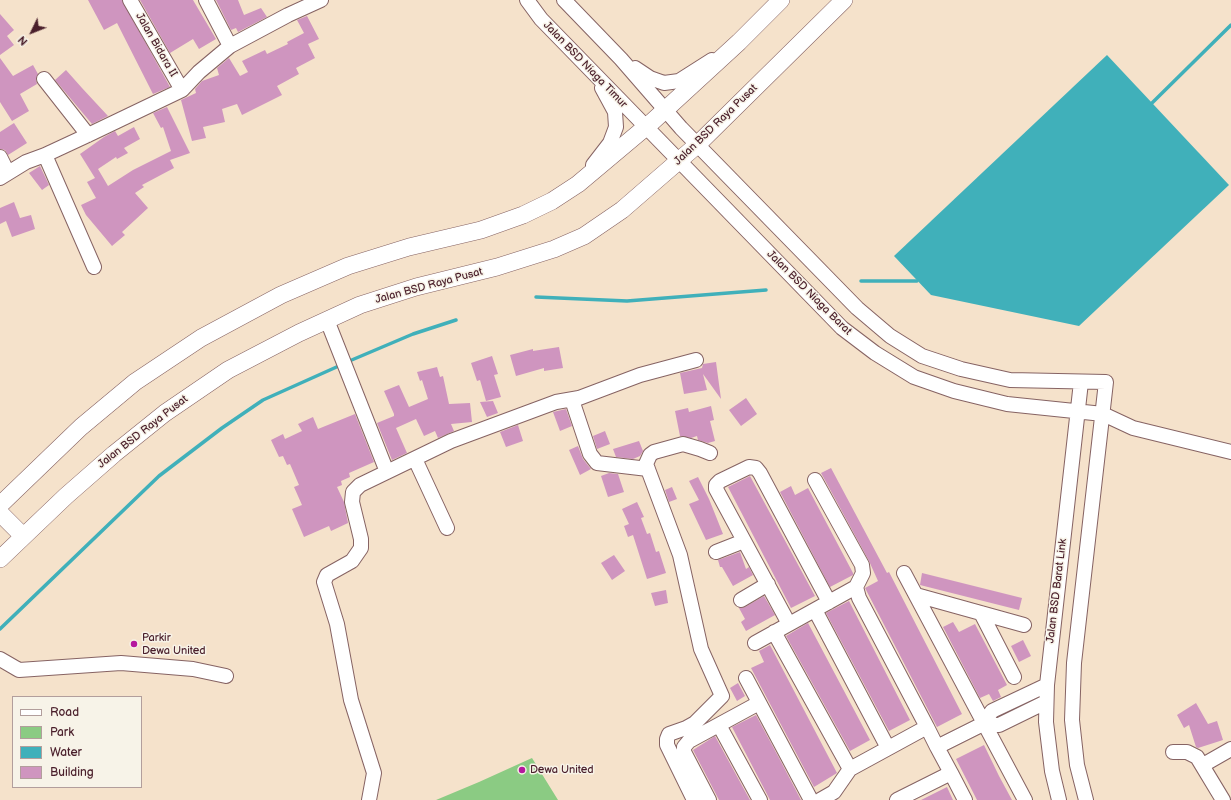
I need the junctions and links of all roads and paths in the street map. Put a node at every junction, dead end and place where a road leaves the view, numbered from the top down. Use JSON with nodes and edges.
{"nodes":[{"id":1,"x":130,"y":0,"type":"edge"},
{"id":2,"x":206,"y":0,"type":"edge"},
{"id":3,"x":322,"y":0,"type":"edge"},
{"id":4,"x":527,"y":0,"type":"edge"},
{"id":5,"x":564,"y":0,"type":"edge"},
{"id":6,"x":781,"y":0,"type":"edge"},
{"id":7,"x":844,"y":0,"type":"edge"},
{"id":8,"x":740,"y":42,"type":"junction"},
{"id":9,"x":230,"y":46,"type":"junction"},
{"id":10,"x":621,"y":60,"type":"junction"},
{"id":11,"x":594,"y":74,"type":"junction"},
{"id":12,"x":44,"y":80,"type":"dead end"},
{"id":13,"x":182,"y":90,"type":"junction"},
{"id":14,"x":665,"y":110,"type":"junction"},
{"id":15,"x":646,"y":127,"type":"junction"},
{"id":16,"x":88,"y":135,"type":"junction"},
{"id":17,"x":697,"y":144,"type":"junction"},
{"id":18,"x":44,"y":155,"type":"junction"},
{"id":19,"x":0,"y":157,"type":"edge"},
{"id":20,"x":679,"y":161,"type":"junction"},
{"id":21,"x":4,"y":176,"type":"edge"},
{"id":22,"x":578,"y":184,"type":"junction"},
{"id":23,"x":94,"y":267,"type":"dead end"},
{"id":24,"x":327,"y":320,"type":"junction"},
{"id":25,"x":696,"y":360,"type":"dead end"},
{"id":26,"x":1081,"y":382,"type":"junction"},
{"id":27,"x":572,"y":400,"type":"junction"},
{"id":28,"x":1077,"y":412,"type":"junction"},
{"id":29,"x":1102,"y":414,"type":"junction"},
{"id":30,"x":1231,"y":452,"type":"edge"},
{"id":31,"x":710,"y":453,"type":"dead end"},
{"id":32,"x":415,"y":459,"type":"junction"},
{"id":33,"x":648,"y":469,"type":"junction"},
{"id":34,"x":387,"y":472,"type":"junction"},
{"id":35,"x":815,"y":480,"type":"dead end"},
{"id":36,"x":0,"y":505,"type":"edge"},
{"id":37,"x":0,"y":513,"type":"edge"},
{"id":38,"x":447,"y":528,"type":"dead end"},
{"id":39,"x":23,"y":536,"type":"junction"},
{"id":40,"x":744,"y":541,"type":"junction"},
{"id":41,"x":716,"y":552,"type":"dead end"},
{"id":42,"x":0,"y":559,"type":"edge"},
{"id":43,"x":904,"y":573,"type":"dead end"},
{"id":44,"x":768,"y":584,"type":"junction"},
{"id":45,"x":856,"y":587,"type":"junction"},
{"id":46,"x":916,"y":596,"type":"junction"},
{"id":47,"x":741,"y":600,"type":"dead end"},
{"id":48,"x":829,"y":602,"type":"junction"},
{"id":49,"x":815,"y":610,"type":"junction"},
{"id":50,"x":981,"y":613,"type":"junction"},
{"id":51,"x":789,"y":624,"type":"junction"},
{"id":52,"x":1024,"y":625,"type":"dead end"},
{"id":53,"x":774,"y":632,"type":"junction"},
{"id":54,"x":755,"y":643,"type":"dead end"},
{"id":55,"x":0,"y":658,"type":"edge"},
{"id":56,"x":226,"y":676,"type":"dead end"},
{"id":57,"x":1014,"y":677,"type":"dead end"},
{"id":58,"x":746,"y":678,"type":"dead end"},
{"id":59,"x":1047,"y":685,"type":"junction"},
{"id":60,"x":759,"y":702,"type":"junction"},
{"id":61,"x":1046,"y":702,"type":"junction"},
{"id":62,"x":719,"y":724,"type":"junction"},
{"id":63,"x":983,"y":724,"type":"junction"},
{"id":64,"x":927,"y":727,"type":"junction"},
{"id":65,"x":937,"y":747,"type":"junction"},
{"id":66,"x":888,"y":748,"type":"junction"},
{"id":67,"x":1231,"y":749,"type":"edge"},
{"id":68,"x":1173,"y":752,"type":"dead end"},
{"id":69,"x":1203,"y":765,"type":"junction"},
{"id":70,"x":850,"y":769,"type":"junction"},
{"id":71,"x":951,"y":773,"type":"junction"},
{"id":72,"x":906,"y":798,"type":"edge"},
{"id":73,"x":369,"y":800,"type":"edge"},
{"id":74,"x":694,"y":800,"type":"edge"},
{"id":75,"x":709,"y":800,"type":"edge"},
{"id":76,"x":760,"y":800,"type":"edge"},
{"id":77,"x":811,"y":800,"type":"edge"},
{"id":78,"x":820,"y":800,"type":"edge"},
{"id":79,"x":965,"y":800,"type":"edge"},
{"id":80,"x":1025,"y":800,"type":"edge"},
{"id":81,"x":1059,"y":800,"type":"edge"},
{"id":82,"x":1086,"y":800,"type":"edge"},
{"id":83,"x":1223,"y":800,"type":"edge"}],
"edges":[{"from":1,"to":13,"type":"street","name":"Jalan Bidara II"},
{"from":2,"to":9,"type":"street"},
{"from":3,"to":9,"type":"street"},
{"from":4,"to":11,"type":"street","name":"Jalan BSD Niaga Timur"},
{"from":5,"to":10,"type":"street"},
{"from":6,"to":8,"type":"main road"},
{"from":7,"to":17,"type":"main road","name":"Jalan BSD Raya Pusat"},
{"from":8,"to":10,"type":"street"},
{"from":8,"to":14,"type":"main road"},
{"from":9,"to":13,"type":"street"},
{"from":10,"to":14,"type":"street"},
{"from":11,"to":15,"type":"street","name":"Jalan BSD Niaga Timur"},
{"from":11,"to":22,"type":"street"},
{"from":12,"to":16,"type":"street"},
{"from":13,"to":16,"type":"street"},
{"from":14,"to":15,"type":"main road"},
{"from":14,"to":17,"type":"street"},
{"from":15,"to":20,"type":"street","name":"Jalan BSD Niaga Timur"},
{"from":15,"to":22,"type":"main road"},
{"from":16,"to":18,"type":"street"},
{"from":17,"to":20,"type":"main road","name":"Jalan BSD Raya Pusat"},
{"from":17,"to":26,"type":"street"},
{"from":18,"to":21,"type":"street"},
{"from":18,"to":23,"type":"street"},
{"from":19,"to":21,"type":"street"},
{"from":20,"to":24,"type":"main road","name":"Jalan BSD Raya Pusat"},
{"from":20,"to":28,"type":"street","name":"Jalan BSD Niaga Barat"},
{"from":22,"to":36,"type":"main road"},
{"from":24,"to":34,"type":"street"},
{"from":24,"to":39,"type":"main road","name":"Jalan BSD Raya Pusat"},
{"from":25,"to":27,"type":"street"},
{"from":26,"to":28,"type":"street","name":"Jalan BSD Barat Link"},
{"from":26,"to":29,"type":"street"},
{"from":27,"to":32,"type":"street"},
{"from":27,"to":33,"type":"street"},
{"from":28,"to":29,"type":"street","name":"Jalan BSD Niaga Barat"},
{"from":28,"to":59,"type":"street","name":"Jalan BSD Barat Link"},
{"from":29,"to":30,"type":"street","name":"Jalan BSD Niaga Barat"},
{"from":29,"to":82,"type":"street"},
{"from":31,"to":33,"type":"street"},
{"from":32,"to":34,"type":"street"},
{"from":32,"to":38,"type":"street"},
{"from":33,"to":74,"type":"street"},
{"from":34,"to":73,"type":"street"},
{"from":35,"to":45,"type":"street"},
{"from":37,"to":39,"type":"main road"},
{"from":39,"to":42,"type":"main road","name":"Jalan BSD Raya Pusat"},
{"from":40,"to":41,"type":"street"},
{"from":40,"to":44,"type":"street"},
{"from":40,"to":48,"type":"street"},
{"from":43,"to":46,"type":"street"},
{"from":44,"to":47,"type":"street"},
{"from":44,"to":51,"type":"street"},
{"from":45,"to":48,"type":"street"},
{"from":45,"to":64,"type":"street"},
{"from":46,"to":50,"type":"street"},
{"from":46,"to":63,"type":"street"},
{"from":48,"to":49,"type":"street"},
{"from":49,"to":51,"type":"street"},
{"from":49,"to":66,"type":"street"},
{"from":50,"to":52,"type":"street"},
{"from":50,"to":57,"type":"street"},
{"from":51,"to":53,"type":"street"},
{"from":53,"to":54,"type":"street"},
{"from":53,"to":70,"type":"street"},
{"from":55,"to":56,"type":"street"},
{"from":58,"to":60,"type":"street"},
{"from":59,"to":61,"type":"street","name":"Jalan BSD Barat Link"},
{"from":59,"to":63,"type":"street"},
{"from":60,"to":62,"type":"street"},
{"from":60,"to":77,"type":"street"},
{"from":61,"to":63,"type":"street"},
{"from":61,"to":81,"type":"street","name":"Jalan BSD Barat Link"},
{"from":62,"to":75,"type":"street"},
{"from":62,"to":76,"type":"street"},
{"from":63,"to":65,"type":"street"},
{"from":63,"to":80,"type":"street"},
{"from":64,"to":65,"type":"street"},
{"from":64,"to":66,"type":"street"},
{"from":65,"to":71,"type":"street"},
{"from":66,"to":70,"type":"street"},
{"from":67,"to":69,"type":"street"},
{"from":68,"to":69,"type":"street"},
{"from":69,"to":83,"type":"street"},
{"from":70,"to":78,"type":"street"},
{"from":71,"to":72,"type":"street"},
{"from":71,"to":79,"type":"street"}]}
